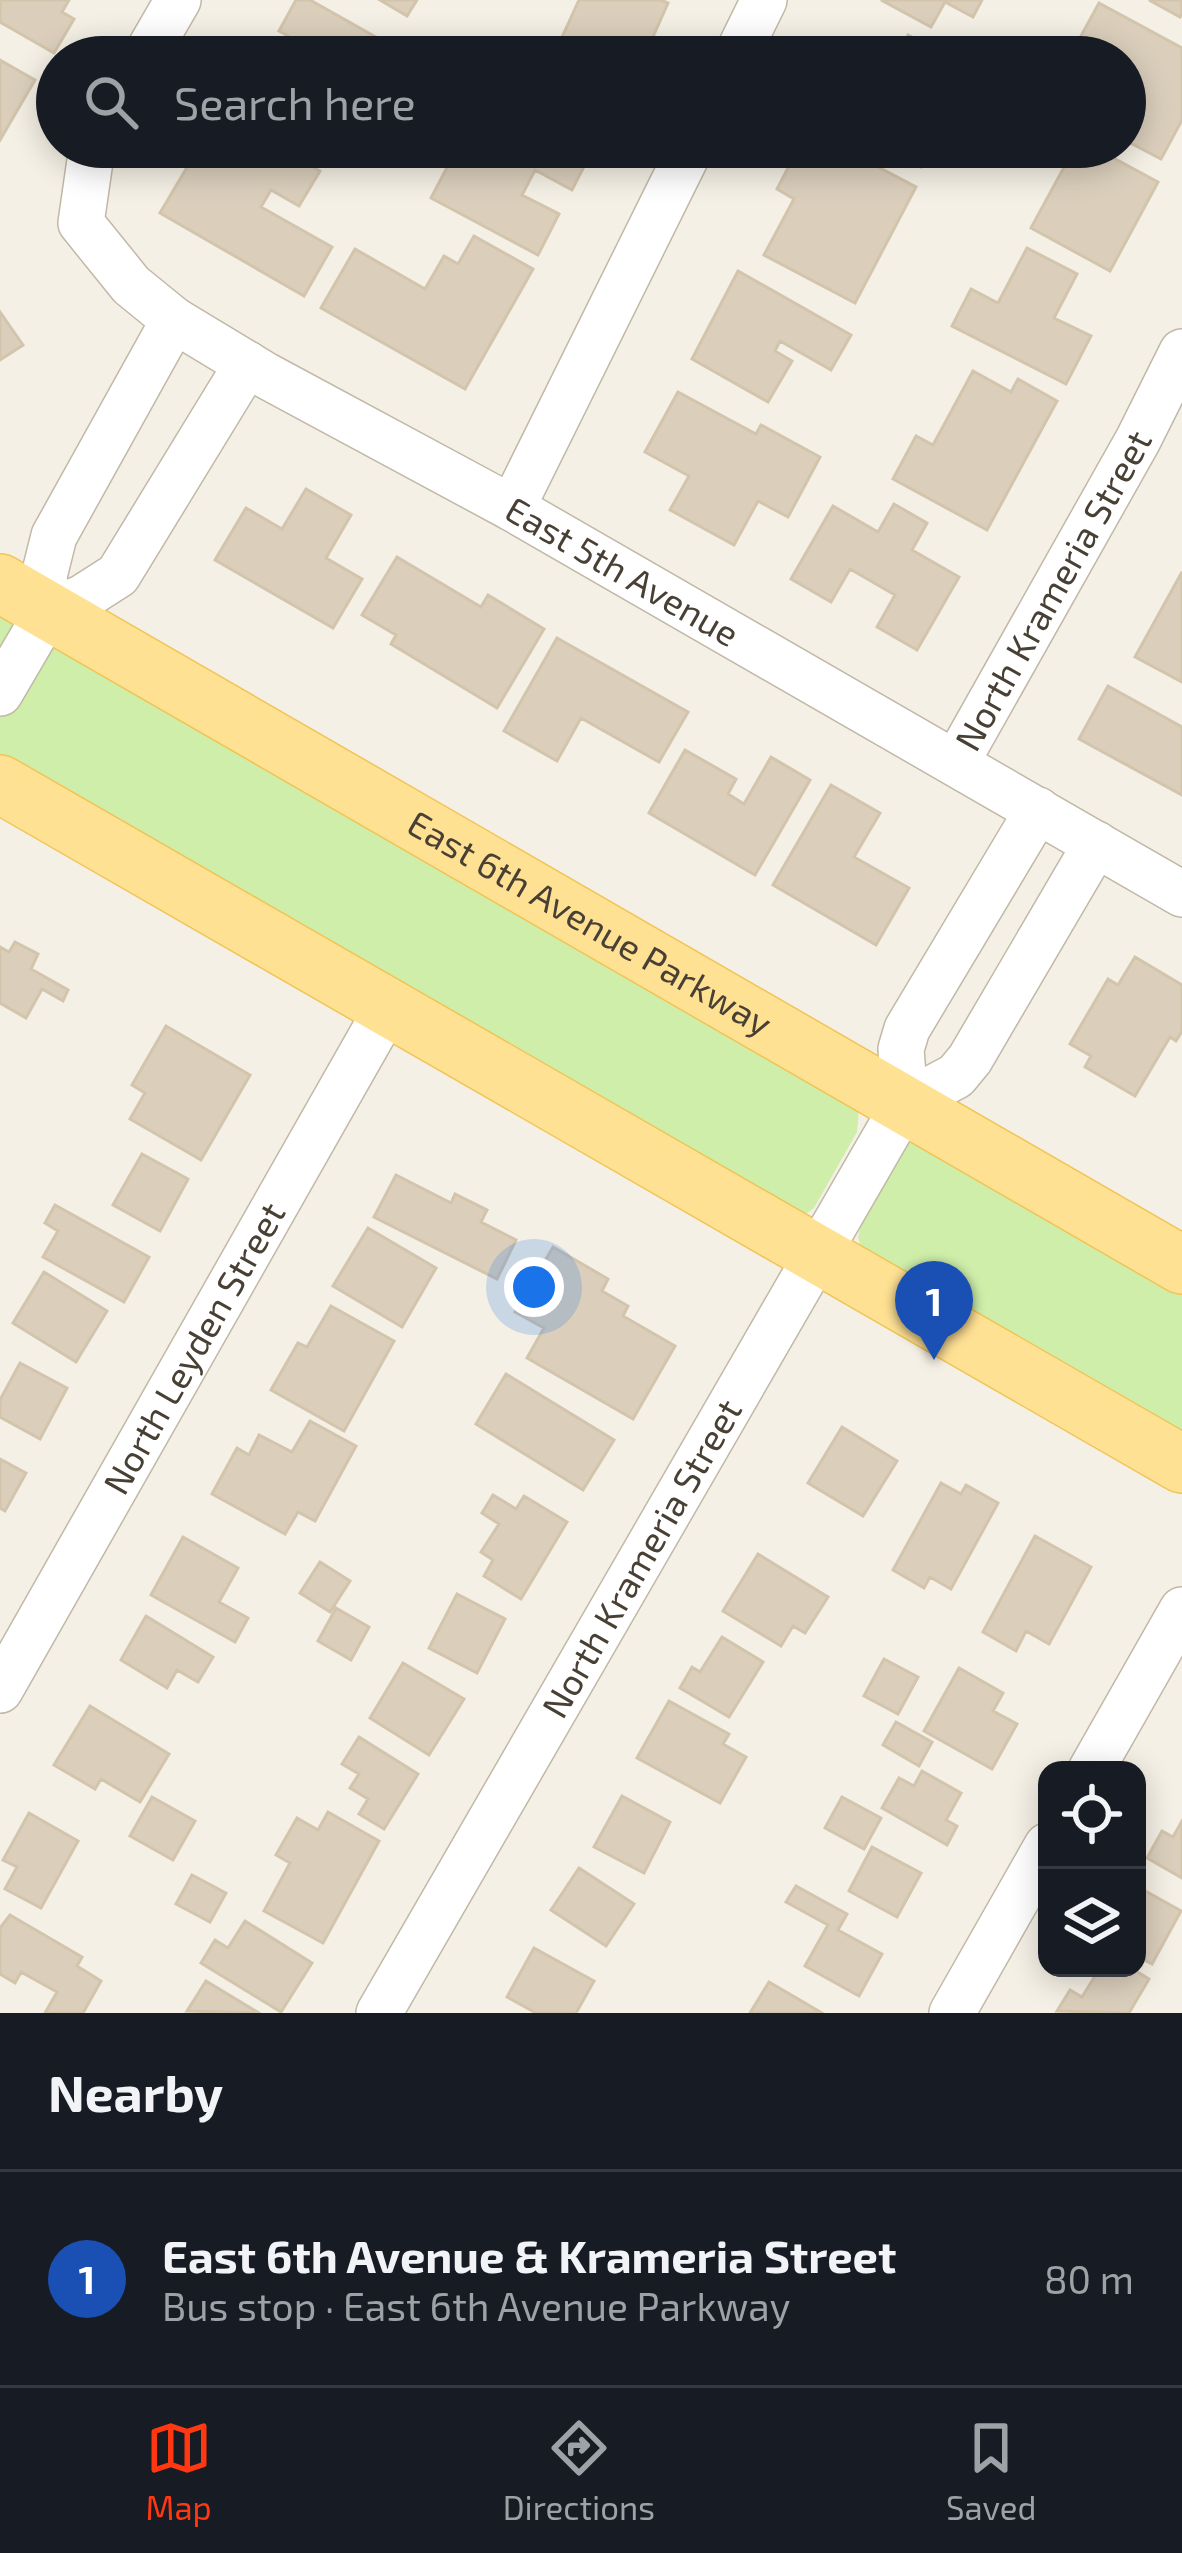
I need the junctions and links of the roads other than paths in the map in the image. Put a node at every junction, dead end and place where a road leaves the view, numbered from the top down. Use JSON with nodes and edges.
{"nodes":[{"id":1,"x":178,"y":0,"type":"edge"},
{"id":2,"x":764,"y":0,"type":"edge"},
{"id":3,"x":157,"y":36,"type":"edge"},
{"id":4,"x":746,"y":36,"type":"edge"},
{"id":5,"x":89,"y":168,"type":"edge"},
{"id":6,"x":682,"y":168,"type":"edge"},
{"id":7,"x":174,"y":320,"type":"junction"},
{"id":8,"x":1182,"y":352,"type":"edge"},
{"id":9,"x":247,"y":364,"type":"junction"},
{"id":10,"x":512,"y":508,"type":"junction"},
{"id":11,"x":0,"y":583,"type":"edge"},
{"id":12,"x":49,"y":611,"type":"junction"},
{"id":13,"x":0,"y":693,"type":"edge"},
{"id":14,"x":956,"y":763,"type":"junction"},
{"id":15,"x":0,"y":784,"type":"edge"},
{"id":16,"x":1038,"y":810,"type":"junction"},
{"id":17,"x":1096,"y":844,"type":"junction"},
{"id":18,"x":1182,"y":894,"type":"edge"},
{"id":19,"x":388,"y":1007,"type":"junction"},
{"id":20,"x":904,"y":1103,"type":"junction"},
{"id":21,"x":817,"y":1254,"type":"junction"},
{"id":22,"x":1182,"y":1265,"type":"edge"},
{"id":23,"x":1182,"y":1464,"type":"edge"},
{"id":24,"x":1182,"y":1610,"type":"edge"},
{"id":25,"x":0,"y":1690,"type":"edge"},
{"id":26,"x":1095,"y":1761,"type":"edge"},
{"id":27,"x":1038,"y":1862,"type":"edge"},
{"id":28,"x":379,"y":2013,"type":"edge"},
{"id":29,"x":952,"y":2013,"type":"edge"}],
"edges":[{"from":1,"to":3,"type":"street"},
{"from":2,"to":4,"type":"street"},
{"from":5,"to":7,"type":"street","name":"East 5th Avenue"},
{"from":6,"to":10,"type":"street"},
{"from":7,"to":9,"type":"street","name":"East 5th Avenue"},
{"from":7,"to":12,"type":"street"},
{"from":8,"to":14,"type":"street","name":"North Krameria Street"},
{"from":9,"to":10,"type":"street","name":"East 5th Avenue"},
{"from":9,"to":12,"type":"street"},
{"from":10,"to":14,"type":"street","name":"East 5th Avenue"},
{"from":11,"to":12,"type":"main road","name":"East 6th Avenue Parkway"},
{"from":12,"to":13,"type":"street"},
{"from":12,"to":20,"type":"main road","name":"East 6th Avenue Parkway"},
{"from":14,"to":16,"type":"street","name":"East 5th Avenue"},
{"from":15,"to":19,"type":"main road"},
{"from":16,"to":17,"type":"street","name":"East 5th Avenue"},
{"from":16,"to":20,"type":"street"},
{"from":17,"to":18,"type":"street","name":"East 5th Avenue"},
{"from":17,"to":20,"type":"street"},
{"from":19,"to":21,"type":"main road"},
{"from":19,"to":25,"type":"street","name":"North Leyden Street"},
{"from":20,"to":21,"type":"street","name":"North Krameria Street"},
{"from":20,"to":22,"type":"main road","name":"East 6th Avenue Parkway"},
{"from":21,"to":23,"type":"main road"},
{"from":21,"to":28,"type":"street","name":"North Krameria Street"},
{"from":24,"to":26,"type":"street"},
{"from":27,"to":29,"type":"street"}]}
